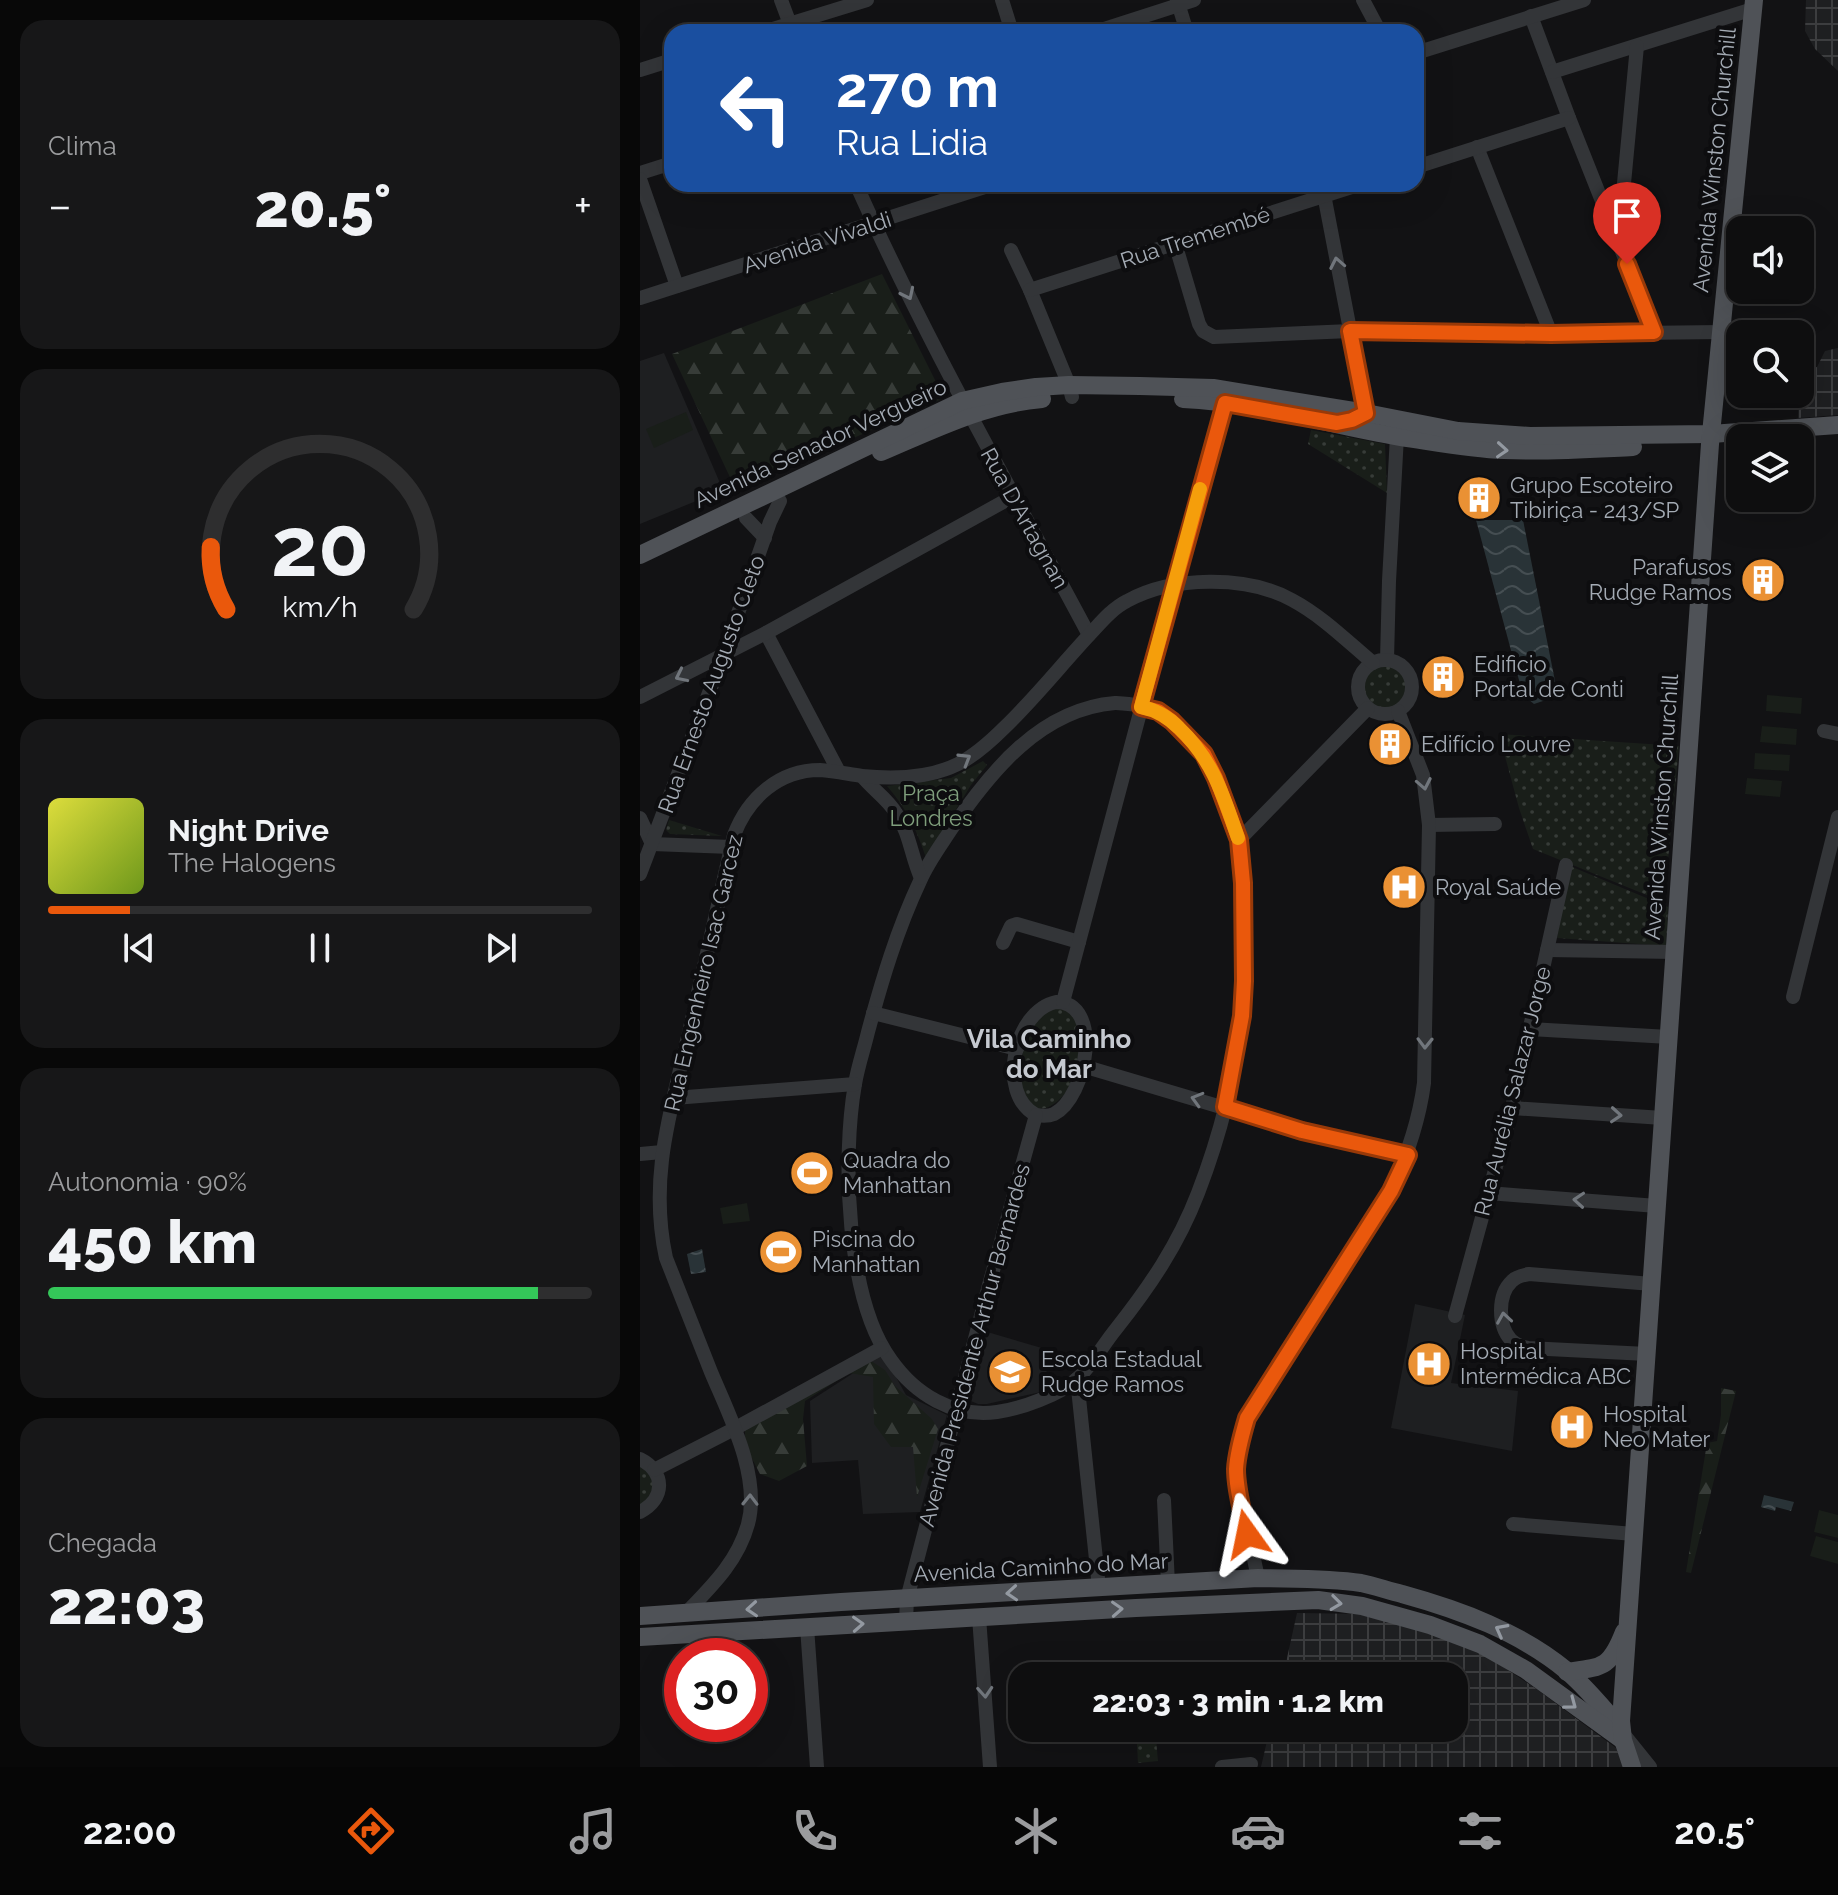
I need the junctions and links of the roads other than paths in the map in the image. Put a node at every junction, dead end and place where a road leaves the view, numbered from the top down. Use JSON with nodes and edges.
{"nodes":[{"id":1,"x":781,"y":0,"type":"edge"},
{"id":2,"x":867,"y":0,"type":"edge"},
{"id":3,"x":1002,"y":0,"type":"edge"},
{"id":4,"x":1194,"y":0,"type":"edge"},
{"id":5,"x":1363,"y":0,"type":"edge"},
{"id":6,"x":1584,"y":0,"type":"edge"},
{"id":7,"x":1178,"y":3,"type":"edge"},
{"id":8,"x":1754,"y":5,"type":"edge"},
{"id":9,"x":1531,"y":16,"type":"junction"},
{"id":10,"x":790,"y":24,"type":"edge"},
{"id":11,"x":803,"y":24,"type":"edge"},
{"id":12,"x":1010,"y":24,"type":"edge"},
{"id":13,"x":1118,"y":24,"type":"edge"},
{"id":14,"x":1185,"y":24,"type":"edge"},
{"id":15,"x":1376,"y":24,"type":"edge"},
{"id":16,"x":1637,"y":46,"type":"junction"},
{"id":17,"x":1424,"y":50,"type":"edge"},
{"id":18,"x":664,"y":62,"type":"edge"},
{"id":19,"x":640,"y":70,"type":"edge"},
{"id":20,"x":1552,"y":72,"type":"junction"},
{"id":21,"x":1569,"y":118,"type":"junction"},
{"id":22,"x":1477,"y":147,"type":"junction"},
{"id":23,"x":1424,"y":164,"type":"edge"},
{"id":24,"x":664,"y":166,"type":"edge"},
{"id":25,"x":640,"y":176,"type":"edge"},
{"id":26,"x":860,"y":192,"type":"edge"},
{"id":27,"x":970,"y":192,"type":"edge"},
{"id":28,"x":1317,"y":192,"type":"edge"},
{"id":29,"x":1323,"y":192,"type":"edge"},
{"id":30,"x":874,"y":224,"type":"junction"},
{"id":31,"x":1618,"y":242,"type":"junction"},
{"id":32,"x":1175,"y":243,"type":"junction"},
{"id":33,"x":1011,"y":250,"type":"dead end"},
{"id":34,"x":677,"y":286,"type":"junction"},
{"id":35,"x":1030,"y":290,"type":"junction"},
{"id":36,"x":640,"y":298,"type":"edge"},
{"id":37,"x":1350,"y":331,"type":"junction"},
{"id":38,"x":1654,"y":332,"type":"junction"},
{"id":39,"x":1721,"y":332,"type":"junction"},
{"id":40,"x":1551,"y":334,"type":"junction"},
{"id":41,"x":1070,"y":391,"type":"junction"},
{"id":42,"x":1230,"y":397,"type":"junction"},
{"id":43,"x":965,"y":408,"type":"junction"},
{"id":44,"x":1366,"y":413,"type":"junction"},
{"id":45,"x":1337,"y":423,"type":"junction"},
{"id":46,"x":1838,"y":425,"type":"edge"},
{"id":47,"x":1402,"y":429,"type":"junction"},
{"id":48,"x":1838,"y":438,"type":"edge"},
{"id":49,"x":1710,"y":439,"type":"junction"},
{"id":50,"x":1814,"y":439,"type":"edge"},
{"id":51,"x":1726,"y":441,"type":"edge"},
{"id":52,"x":1014,"y":496,"type":"junction"},
{"id":53,"x":780,"y":501,"type":"junction"},
{"id":54,"x":746,"y":518,"type":"junction"},
{"id":55,"x":765,"y":538,"type":"junction"},
{"id":56,"x":640,"y":555,"type":"edge"},
{"id":57,"x":640,"y":569,"type":"edge"},
{"id":58,"x":1174,"y":585,"type":"junction"},
{"id":59,"x":766,"y":633,"type":"junction"},
{"id":60,"x":1089,"y":635,"type":"junction"},
{"id":61,"x":723,"y":656,"type":"junction"},
{"id":62,"x":1380,"y":662,"type":"junction"},
{"id":63,"x":640,"y":697,"type":"edge"},
{"id":64,"x":1141,"y":707,"type":"junction"},
{"id":65,"x":1368,"y":708,"type":"junction"},
{"id":66,"x":1398,"y":711,"type":"junction"},
{"id":67,"x":839,"y":772,"type":"junction"},
{"id":68,"x":862,"y":776,"type":"junction"},
{"id":69,"x":1838,"y":817,"type":"edge"},
{"id":70,"x":640,"y":818,"type":"edge"},
{"id":71,"x":1495,"y":824,"type":"dead end"},
{"id":72,"x":1429,"y":825,"type":"junction"},
{"id":73,"x":1239,"y":840,"type":"junction"},
{"id":74,"x":652,"y":844,"type":"junction"},
{"id":75,"x":731,"y":847,"type":"junction"},
{"id":76,"x":1566,"y":865,"type":"dead end"},
{"id":77,"x":640,"y":874,"type":"edge"},
{"id":78,"x":921,"y":878,"type":"junction"},
{"id":79,"x":1079,"y":942,"type":"junction"},
{"id":80,"x":1003,"y":943,"type":"dead end"},
{"id":81,"x":1547,"y":950,"type":"junction"},
{"id":82,"x":1675,"y":952,"type":"junction"},
{"id":83,"x":1793,"y":997,"type":"dead end"},
{"id":84,"x":1063,"y":1002,"type":"junction"},
{"id":85,"x":873,"y":1013,"type":"junction"},
{"id":86,"x":1530,"y":1029,"type":"junction"},
{"id":87,"x":1669,"y":1037,"type":"junction"},
{"id":88,"x":1017,"y":1049,"type":"junction"},
{"id":89,"x":1083,"y":1066,"type":"junction"},
{"id":90,"x":855,"y":1084,"type":"junction"},
{"id":91,"x":674,"y":1098,"type":"junction"},
{"id":92,"x":1225,"y":1107,"type":"junction"},
{"id":93,"x":1512,"y":1108,"type":"junction"},
{"id":94,"x":1036,"y":1115,"type":"junction"},
{"id":95,"x":1663,"y":1118,"type":"junction"},
{"id":96,"x":662,"y":1152,"type":"junction"},
{"id":97,"x":640,"y":1154,"type":"edge"},
{"id":98,"x":1408,"y":1155,"type":"junction"},
{"id":99,"x":1488,"y":1193,"type":"junction"},
{"id":100,"x":1657,"y":1206,"type":"junction"},
{"id":101,"x":1652,"y":1284,"type":"junction"},
{"id":102,"x":1455,"y":1316,"type":"dead end"},
{"id":103,"x":882,"y":1348,"type":"junction"},
{"id":104,"x":1647,"y":1354,"type":"junction"},
{"id":105,"x":1077,"y":1379,"type":"junction"},
{"id":106,"x":957,"y":1409,"type":"junction"},
{"id":107,"x":734,"y":1429,"type":"junction"},
{"id":108,"x":640,"y":1459,"type":"edge"},
{"id":109,"x":654,"y":1470,"type":"junction"},
{"id":110,"x":1164,"y":1500,"type":"dead end"},
{"id":111,"x":640,"y":1512,"type":"edge"},
{"id":112,"x":1513,"y":1524,"type":"dead end"},
{"id":113,"x":1634,"y":1534,"type":"junction"},
{"id":114,"x":1258,"y":1578,"type":"junction"},
{"id":115,"x":1168,"y":1584,"type":"junction"},
{"id":116,"x":1099,"y":1588,"type":"junction"},
{"id":117,"x":907,"y":1599,"type":"junction"},
{"id":118,"x":1238,"y":1604,"type":"junction"},
{"id":119,"x":686,"y":1613,"type":"junction"},
{"id":120,"x":640,"y":1616,"type":"edge"},
{"id":121,"x":979,"y":1617,"type":"junction"},
{"id":122,"x":1629,"y":1618,"type":"junction"},
{"id":123,"x":906,"y":1621,"type":"junction"},
{"id":124,"x":807,"y":1627,"type":"junction"},
{"id":125,"x":640,"y":1637,"type":"edge"},
{"id":126,"x":1598,"y":1667,"type":"junction"},
{"id":127,"x":1567,"y":1672,"type":"junction"},
{"id":128,"x":1624,"y":1686,"type":"junction"},
{"id":129,"x":1625,"y":1738,"type":"junction"},
{"id":130,"x":1251,"y":1764,"type":"dead end"},
{"id":131,"x":817,"y":1767,"type":"edge"},
{"id":132,"x":990,"y":1767,"type":"edge"},
{"id":133,"x":1222,"y":1767,"type":"edge"},
{"id":134,"x":1632,"y":1767,"type":"edge"},
{"id":135,"x":1650,"y":1767,"type":"edge"}],
"edges":[{"from":1,"to":10,"type":"street"},
{"from":2,"to":11,"type":"street"},
{"from":3,"to":12,"type":"street"},
{"from":4,"to":7,"type":"street"},
{"from":5,"to":15,"type":"street"},
{"from":6,"to":9,"type":"street"},
{"from":7,"to":13,"type":"street"},
{"from":7,"to":14,"type":"street"},
{"from":8,"to":16,"type":"street"},
{"from":8,"to":39,"type":"main road","name":"Avenida Winston Churchill"},
{"from":9,"to":17,"type":"street"},
{"from":9,"to":20,"type":"street"},
{"from":16,"to":20,"type":"street"},
{"from":16,"to":31,"type":"street"},
{"from":18,"to":19,"type":"street"},
{"from":20,"to":21,"type":"street"},
{"from":21,"to":22,"type":"street"},
{"from":21,"to":31,"type":"street"},
{"from":22,"to":23,"type":"street"},
{"from":22,"to":40,"type":"street"},
{"from":24,"to":25,"type":"street"},
{"from":25,"to":34,"type":"street"},
{"from":26,"to":30,"type":"street","name":"Rua D'Artagnan"},
{"from":27,"to":30,"type":"street","name":"Avenida Vivaldi"},
{"from":28,"to":32,"type":"street","name":"Rua Tremembé"},
{"from":37,"to":29,"type":"street","one_way":true},
{"from":30,"to":34,"type":"street","name":"Avenida Vivaldi"},
{"from":30,"to":43,"type":"street","name":"Rua D'Artagnan","one_way":true},
{"from":31,"to":38,"type":"street"},
{"from":32,"to":35,"type":"street","name":"Rua Tremembé"},
{"from":32,"to":37,"type":"street"},
{"from":33,"to":35,"type":"street"},
{"from":34,"to":36,"type":"street","name":"Avenida Vivaldi"},
{"from":35,"to":41,"type":"street"},
{"from":37,"to":40,"type":"street"},
{"from":37,"to":44,"type":"street"},
{"from":38,"to":39,"type":"street"},
{"from":38,"to":40,"type":"street"},
{"from":39,"to":49,"type":"main road","name":"Avenida Winston Churchill"},
{"from":41,"to":42,"type":"main road","name":"Avenida Senador Vergueiro"},
{"from":41,"to":43,"type":"main road","name":"Avenida Senador Vergueiro"},
{"from":42,"to":44,"type":"main road","name":"Avenida Senador Vergueiro"},
{"from":42,"to":45,"type":"main road","name":"Avenida Senador Vergueiro"},
{"from":42,"to":58,"type":"street"},
{"from":43,"to":52,"type":"street","name":"Rua D'Artagnan"},
{"from":43,"to":53,"type":"main road","name":"Avenida Senador Vergueiro"},
{"from":43,"to":56,"type":"main road","name":"Avenida Senador Vergueiro"},
{"from":44,"to":45,"type":"main road"},
{"from":44,"to":47,"type":"main road","name":"Avenida Senador Vergueiro"},
{"from":45,"to":47,"type":"main road","name":"Avenida Senador Vergueiro"},
{"from":46,"to":49,"type":"main road","name":"Avenida Senador Vergueiro"},
{"from":47,"to":49,"type":"main road","name":"Avenida Senador Vergueiro"},
{"from":47,"to":62,"type":"street"},
{"from":48,"to":50,"type":"main road"},
{"from":49,"to":51,"type":"main road","name":"Avenida Senador Vergueiro"},
{"from":49,"to":82,"type":"main road","name":"Avenida Winston Churchill"},
{"from":52,"to":59,"type":"street"},
{"from":52,"to":60,"type":"street","name":"Rua D'Artagnan"},
{"from":53,"to":54,"type":"main road","name":"Avenida Senador Vergueiro"},
{"from":53,"to":55,"type":"street","name":"Rua Ernesto Augusto Cleto"},
{"from":54,"to":55,"type":"street","name":"Rua Ernesto Augusto Cleto"},
{"from":54,"to":57,"type":"main road","name":"Avenida Senador Vergueiro"},
{"from":55,"to":61,"type":"street","name":"Rua Ernesto Augusto Cleto"},
{"from":58,"to":60,"type":"street","name":"Rua Engenheiro Isac Garcez"},
{"from":58,"to":62,"type":"street","name":"Rua Engenheiro Isac Garcez"},
{"from":58,"to":64,"type":"street"},
{"from":59,"to":61,"type":"street"},
{"from":59,"to":67,"type":"street"},
{"from":68,"to":60,"type":"street","name":"Rua Engenheiro Isac Garcez","one_way":true},
{"from":61,"to":63,"type":"street","one_way":true},
{"from":61,"to":74,"type":"street","name":"Rua Ernesto Augusto Cleto"},
{"from":62,"to":65,"type":"street"},
{"from":62,"to":66,"type":"street"},
{"from":64,"to":73,"type":"street"},
{"from":64,"to":78,"type":"street"},
{"from":64,"to":79,"type":"street"},
{"from":65,"to":66,"type":"street"},
{"from":65,"to":73,"type":"street"},
{"from":66,"to":72,"type":"street","one_way":true},
{"from":67,"to":68,"type":"street","name":"Rua Engenheiro Isac Garcez"},
{"from":67,"to":75,"type":"street","name":"Rua Engenheiro Isac Garcez"},
{"from":68,"to":78,"type":"street"},
{"from":69,"to":83,"type":"street"},
{"from":70,"to":74,"type":"street"},
{"from":71,"to":72,"type":"street"},
{"from":72,"to":98,"type":"street","one_way":true},
{"from":73,"to":92,"type":"street"},
{"from":74,"to":75,"type":"street"},
{"from":74,"to":77,"type":"street","name":"Rua Ernesto Augusto Cleto"},
{"from":75,"to":91,"type":"street","name":"Rua Engenheiro Isac Garcez"},
{"from":76,"to":81,"type":"street","name":"Rua Aurélia Salazar Jorge"},
{"from":78,"to":85,"type":"street"},
{"from":79,"to":80,"type":"street"},
{"from":79,"to":84,"type":"street"},
{"from":81,"to":82,"type":"street"},
{"from":81,"to":86,"type":"street","name":"Rua Aurélia Salazar Jorge"},
{"from":82,"to":87,"type":"main road","name":"Avenida Winston Churchill"},
{"from":84,"to":88,"type":"street"},
{"from":84,"to":89,"type":"street"},
{"from":85,"to":88,"type":"street"},
{"from":85,"to":90,"type":"street"},
{"from":86,"to":87,"type":"street"},
{"from":86,"to":93,"type":"street","name":"Rua Aurélia Salazar Jorge"},
{"from":87,"to":95,"type":"main road","name":"Avenida Winston Churchill"},
{"from":88,"to":94,"type":"street"},
{"from":92,"to":89,"type":"street","one_way":true},
{"from":89,"to":94,"type":"street"},
{"from":90,"to":91,"type":"street"},
{"from":90,"to":103,"type":"street"},
{"from":91,"to":96,"type":"street","name":"Rua Engenheiro Isac Garcez"},
{"from":92,"to":98,"type":"street"},
{"from":92,"to":105,"type":"street"},
{"from":93,"to":95,"type":"street","one_way":true},
{"from":93,"to":99,"type":"street","name":"Rua Aurélia Salazar Jorge"},
{"from":94,"to":106,"type":"street","name":"Avenida Presidente Arthur Bernardes"},
{"from":95,"to":100,"type":"main road","name":"Avenida Winston Churchill"},
{"from":96,"to":97,"type":"street"},
{"from":96,"to":107,"type":"street","name":"Rua Engenheiro Isac Garcez"},
{"from":98,"to":114,"type":"street"},
{"from":100,"to":99,"type":"street","one_way":true},
{"from":99,"to":102,"type":"street","name":"Rua Aurélia Salazar Jorge"},
{"from":100,"to":101,"type":"main road","name":"Avenida Winston Churchill"},
{"from":101,"to":104,"type":"main road","name":"Avenida Winston Churchill"},
{"from":104,"to":101,"type":"street","one_way":true},
{"from":103,"to":106,"type":"street"},
{"from":103,"to":107,"type":"street"},
{"from":104,"to":113,"type":"main road","name":"Avenida Winston Churchill"},
{"from":105,"to":106,"type":"street"},
{"from":105,"to":116,"type":"street"},
{"from":106,"to":117,"type":"street","name":"Avenida Presidente Arthur Bernardes"},
{"from":107,"to":109,"type":"street"},
{"from":119,"to":107,"type":"street","name":"Rua Engenheiro Isac Garcez","one_way":true},
{"from":108,"to":109,"type":"street"},
{"from":109,"to":111,"type":"street"},
{"from":110,"to":115,"type":"street"},
{"from":112,"to":113,"type":"street"},
{"from":113,"to":122,"type":"main road","name":"Avenida Winston Churchill"},
{"from":114,"to":115,"type":"main road","name":"Avenida Caminho do Mar"},
{"from":114,"to":118,"type":"main road"},
{"from":127,"to":114,"type":"main road","name":"Avenida Caminho do Mar","one_way":true},
{"from":115,"to":116,"type":"main road","name":"Avenida Caminho do Mar"},
{"from":116,"to":117,"type":"main road","name":"Avenida Caminho do Mar","one_way":true},
{"from":117,"to":119,"type":"main road","name":"Avenida Caminho do Mar","one_way":true},
{"from":117,"to":123,"type":"street","name":"Avenida Presidente Arthur Bernardes"},
{"from":121,"to":118,"type":"main road","name":"Avenida Caminho do Mar","one_way":true},
{"from":118,"to":129,"type":"main road","name":"Avenida Caminho do Mar","one_way":true},
{"from":119,"to":120,"type":"main road","name":"Avenida Caminho do Mar"},
{"from":121,"to":123,"type":"main road","name":"Avenida Caminho do Mar"},
{"from":121,"to":132,"type":"street","one_way":true},
{"from":122,"to":126,"type":"main road","name":"Avenida Winston Churchill"},
{"from":122,"to":128,"type":"main road","name":"Avenida Winston Churchill"},
{"from":124,"to":123,"type":"main road","name":"Avenida Caminho do Mar","one_way":true},
{"from":124,"to":125,"type":"main road","name":"Avenida Caminho do Mar"},
{"from":124,"to":131,"type":"street"},
{"from":126,"to":127,"type":"main road"},
{"from":126,"to":128,"type":"main road"},
{"from":127,"to":129,"type":"main road","name":"Avenida Caminho do Mar"},
{"from":128,"to":129,"type":"main road","name":"Avenida Winston Churchill"},
{"from":129,"to":134,"type":"main road","name":"Avenida Caminho do Mar"},
{"from":129,"to":135,"type":"street","name":"Avenida Caminho do Mar"},
{"from":130,"to":133,"type":"street"}]}
